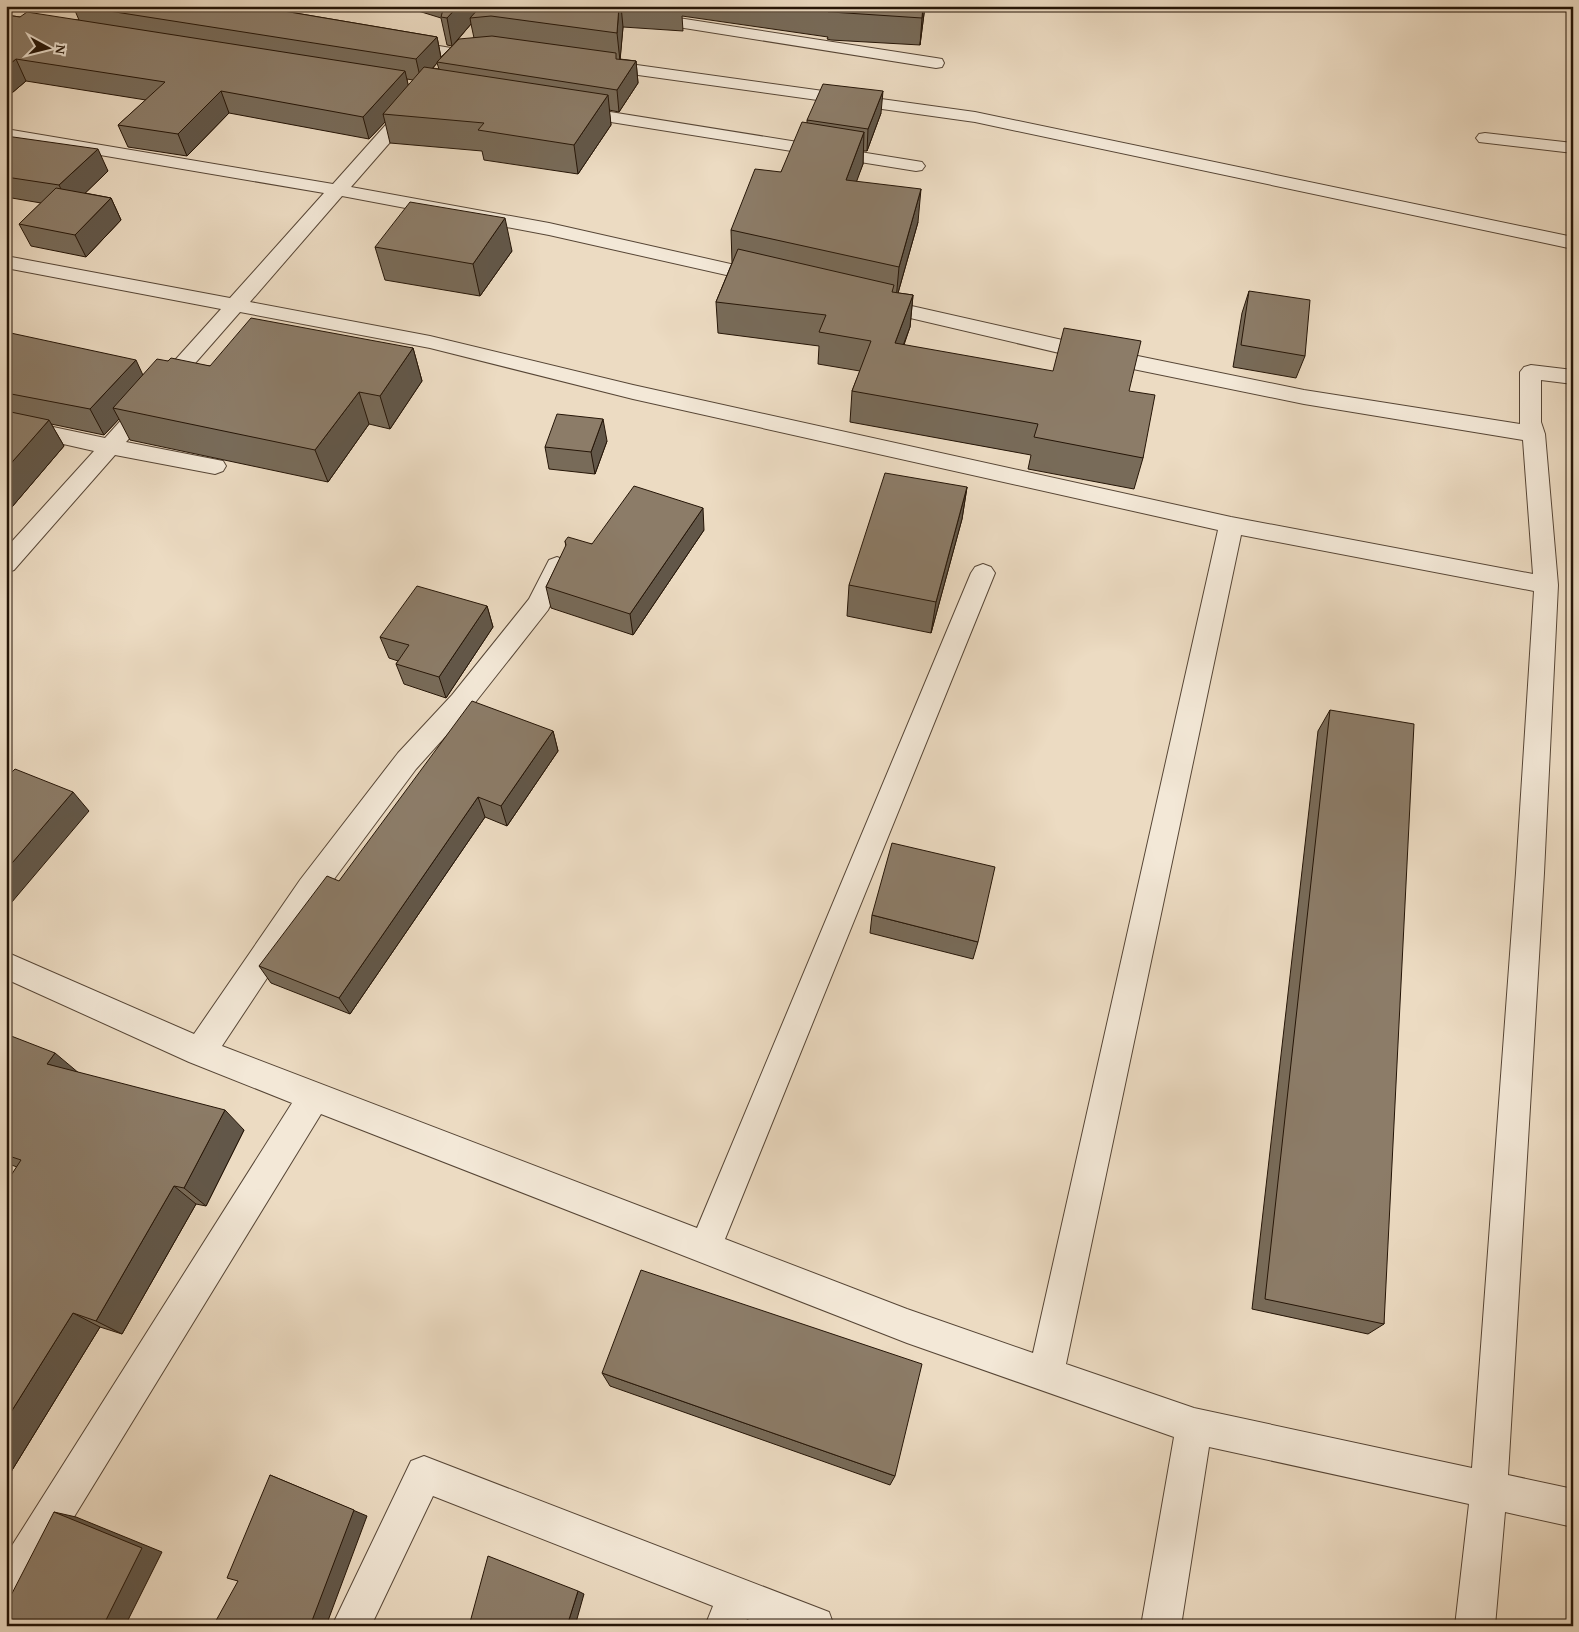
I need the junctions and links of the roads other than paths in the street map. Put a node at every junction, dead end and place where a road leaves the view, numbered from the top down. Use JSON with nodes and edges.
{"nodes":[{"id":1,"x":626,"y":15,"type":"dead end"},
{"id":2,"x":473,"y":36,"type":"edge"},
{"id":3,"x":388,"y":43,"type":"edge"},
{"id":4,"x":506,"y":52,"type":"edge"},
{"id":5,"x":451,"y":61,"type":"junction"},
{"id":6,"x":584,"y":63,"type":"edge"},
{"id":7,"x":936,"y":63,"type":"dead end"},
{"id":8,"x":428,"y":88,"type":"edge"},
{"id":9,"x":555,"y":108,"type":"edge"},
{"id":10,"x":6,"y":134,"type":"edge"},
{"id":11,"x":1485,"y":138,"type":"dead end"},
{"id":12,"x":1573,"y":148,"type":"edge"},
{"id":13,"x":916,"y":166,"type":"dead end"},
{"id":14,"x":338,"y":190,"type":"junction"},
{"id":15,"x":1573,"y":243,"type":"edge"},
{"id":16,"x":6,"y":262,"type":"edge"},
{"id":17,"x":782,"y":282,"type":"edge"},
{"id":18,"x":859,"y":300,"type":"edge"},
{"id":19,"x":237,"y":304,"type":"junction"},
{"id":20,"x":1573,"y":376,"type":"edge"},
{"id":21,"x":6,"y":424,"type":"edge"},
{"id":22,"x":1534,"y":434,"type":"junction"},
{"id":23,"x":110,"y":448,"type":"junction"},
{"id":24,"x":215,"y":466,"type":"dead end"},
{"id":25,"x":1230,"y":525,"type":"junction"},
{"id":26,"x":6,"y":564,"type":"edge"},
{"id":27,"x":557,"y":566,"type":"edge"},
{"id":28,"x":983,"y":573,"type":"dead end"},
{"id":29,"x":1546,"y":585,"type":"junction"},
{"id":30,"x":6,"y":965,"type":"edge"},
{"id":31,"x":200,"y":1052,"type":"junction"},
{"id":32,"x":314,"y":1096,"type":"junction"},
{"id":33,"x":705,"y":1248,"type":"junction"},
{"id":34,"x":1046,"y":1375,"type":"junction"},
{"id":35,"x":1194,"y":1426,"type":"junction"},
{"id":36,"x":1489,"y":1490,"type":"junction"},
{"id":37,"x":1573,"y":1508,"type":"edge"},
{"id":38,"x":6,"y":1591,"type":"edge"},
{"id":39,"x":731,"y":1611,"type":"edge"},
{"id":40,"x":351,"y":1626,"type":"edge"},
{"id":41,"x":815,"y":1626,"type":"edge"},
{"id":42,"x":1161,"y":1626,"type":"edge"},
{"id":43,"x":1475,"y":1626,"type":"edge"}],
"edges":[{"from":1,"to":7,"type":"street"},
{"from":2,"to":5,"type":"street"},
{"from":3,"to":5,"type":"street"},
{"from":4,"to":5,"type":"street"},
{"from":6,"to":15,"type":"street"},
{"from":8,"to":14,"type":"street"},
{"from":9,"to":13,"type":"street"},
{"from":10,"to":14,"type":"street"},
{"from":11,"to":12,"type":"street"},
{"from":14,"to":17,"type":"street"},
{"from":14,"to":19,"type":"street"},
{"from":16,"to":19,"type":"street"},
{"from":18,"to":22,"type":"street"},
{"from":19,"to":23,"type":"street"},
{"from":19,"to":25,"type":"street"},
{"from":20,"to":22,"type":"street"},
{"from":21,"to":23,"type":"street"},
{"from":22,"to":29,"type":"street"},
{"from":23,"to":24,"type":"street"},
{"from":23,"to":26,"type":"street"},
{"from":25,"to":29,"type":"street"},
{"from":25,"to":34,"type":"street"},
{"from":27,"to":31,"type":"street"},
{"from":28,"to":33,"type":"street"},
{"from":29,"to":36,"type":"street"},
{"from":30,"to":31,"type":"street"},
{"from":31,"to":32,"type":"street"},
{"from":32,"to":33,"type":"street"},
{"from":32,"to":38,"type":"street"},
{"from":33,"to":34,"type":"street"},
{"from":34,"to":35,"type":"street"},
{"from":35,"to":36,"type":"street"},
{"from":35,"to":42,"type":"street"},
{"from":36,"to":37,"type":"street"},
{"from":36,"to":43,"type":"street"},
{"from":39,"to":40,"type":"street"},
{"from":39,"to":41,"type":"street"}]}
